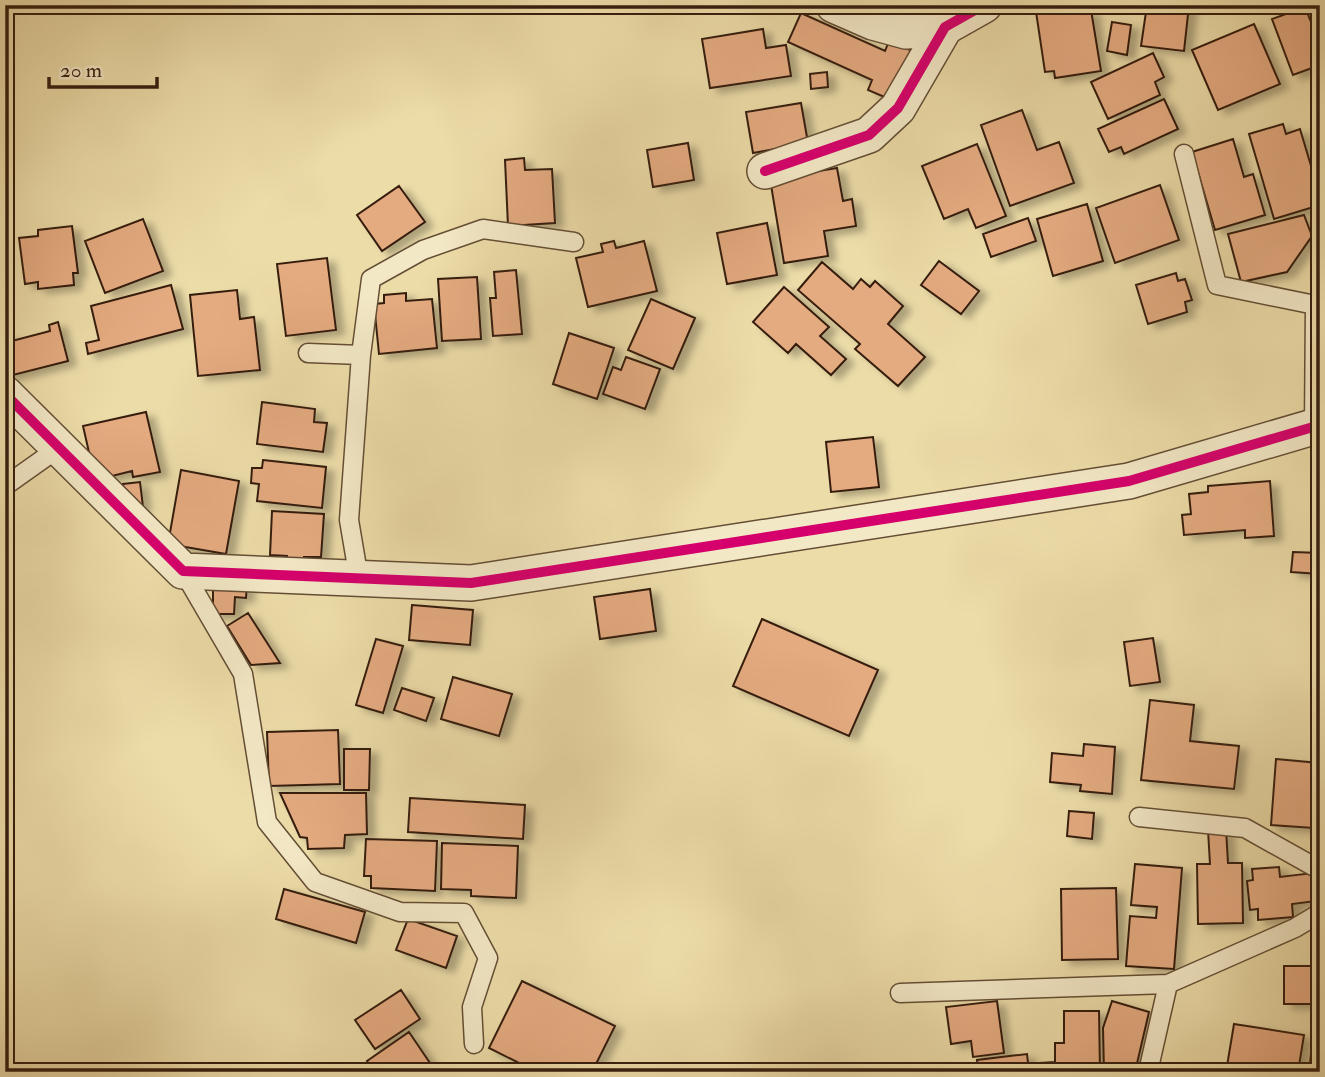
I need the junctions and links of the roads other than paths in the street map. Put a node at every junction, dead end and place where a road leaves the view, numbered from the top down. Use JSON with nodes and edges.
{"nodes":[{"id":1,"x":834,"y":5,"type":"edge"},
{"id":2,"x":984,"y":5,"type":"edge"},
{"id":3,"x":945,"y":27,"type":"junction"},
{"id":4,"x":1184,"y":154,"type":"dead end"},
{"id":5,"x":765,"y":171,"type":"dead end"},
{"id":6,"x":574,"y":242,"type":"dead end"},
{"id":7,"x":308,"y":353,"type":"dead end"},
{"id":8,"x":361,"y":355,"type":"junction"},
{"id":9,"x":5,"y":394,"type":"edge"},
{"id":10,"x":1317,"y":426,"type":"edge"},
{"id":11,"x":60,"y":447,"type":"junction"},
{"id":12,"x":5,"y":486,"type":"edge"},
{"id":13,"x":183,"y":572,"type":"junction"},
{"id":14,"x":359,"y":579,"type":"junction"},
{"id":15,"x":1139,"y":817,"type":"dead end"},
{"id":16,"x":1320,"y":870,"type":"edge"},
{"id":17,"x":1320,"y":914,"type":"edge"},
{"id":18,"x":1168,"y":984,"type":"junction"},
{"id":19,"x":900,"y":993,"type":"dead end"},
{"id":20,"x":474,"y":1044,"type":"dead end"},
{"id":21,"x":1148,"y":1072,"type":"edge"}],
"edges":[{"from":1,"to":3,"type":"street"},
{"from":2,"to":3,"type":"street"},
{"from":3,"to":5,"type":"street"},
{"from":4,"to":10,"type":"lane"},
{"from":6,"to":8,"type":"lane"},
{"from":7,"to":8,"type":"lane"},
{"from":8,"to":14,"type":"lane"},
{"from":9,"to":11,"type":"street"},
{"from":10,"to":14,"type":"street"},
{"from":11,"to":12,"type":"lane"},
{"from":11,"to":13,"type":"street"},
{"from":13,"to":14,"type":"street"},
{"from":13,"to":20,"type":"lane"},
{"from":15,"to":16,"type":"lane"},
{"from":17,"to":18,"type":"lane"},
{"from":18,"to":19,"type":"lane"},
{"from":18,"to":21,"type":"lane"}]}
